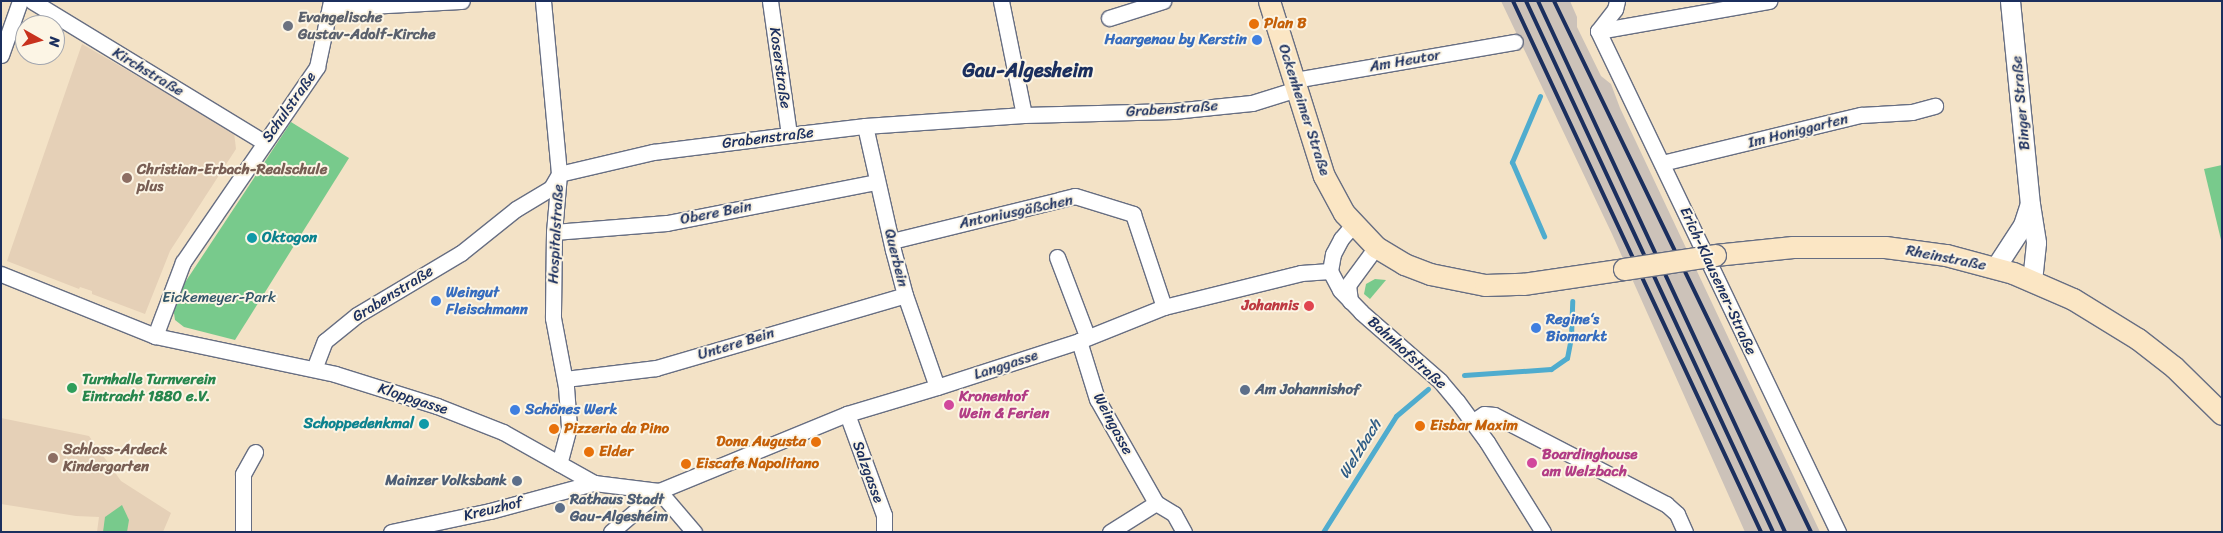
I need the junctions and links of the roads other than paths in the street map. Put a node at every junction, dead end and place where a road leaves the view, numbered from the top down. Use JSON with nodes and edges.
{"nodes":[{"id":1,"x":20,"y":1,"type":"edge"},
{"id":2,"x":32,"y":1,"type":"edge"},
{"id":3,"x":462,"y":1,"type":"edge"},
{"id":4,"x":543,"y":1,"type":"edge"},
{"id":5,"x":770,"y":1,"type":"edge"},
{"id":6,"x":1001,"y":1,"type":"edge"},
{"id":7,"x":1163,"y":1,"type":"edge"},
{"id":8,"x":1269,"y":1,"type":"edge"},
{"id":9,"x":1617,"y":1,"type":"edge"},
{"id":10,"x":1768,"y":1,"type":"edge"},
{"id":11,"x":2010,"y":1,"type":"edge"},
{"id":12,"x":331,"y":5,"type":"edge"},
{"id":13,"x":1108,"y":18,"type":"dead end"},
{"id":14,"x":1598,"y":31,"type":"junction"},
{"id":15,"x":1515,"y":42,"type":"dead end"},
{"id":16,"x":1,"y":54,"type":"edge"},
{"id":17,"x":1296,"y":84,"type":"junction"},
{"id":18,"x":1935,"y":106,"type":"dead end"},
{"id":19,"x":1024,"y":115,"type":"junction"},
{"id":20,"x":865,"y":126,"type":"junction"},
{"id":21,"x":789,"y":135,"type":"junction"},
{"id":22,"x":264,"y":142,"type":"junction"},
{"id":23,"x":1662,"y":163,"type":"junction"},
{"id":24,"x":559,"y":174,"type":"junction"},
{"id":25,"x":876,"y":182,"type":"junction"},
{"id":26,"x":2030,"y":204,"type":"junction"},
{"id":27,"x":1353,"y":225,"type":"junction"},
{"id":28,"x":554,"y":232,"type":"junction"},
{"id":29,"x":892,"y":242,"type":"junction"},
{"id":30,"x":1376,"y":247,"type":"junction"},
{"id":31,"x":1057,"y":257,"type":"dead end"},
{"id":32,"x":1995,"y":268,"type":"junction"},
{"id":33,"x":1624,"y":269,"type":"joint"},
{"id":34,"x":1330,"y":270,"type":"junction"},
{"id":35,"x":1,"y":274,"type":"edge"},
{"id":36,"x":2032,"y":280,"type":"junction"},
{"id":37,"x":906,"y":295,"type":"junction"},
{"id":38,"x":1350,"y":302,"type":"junction"},
{"id":39,"x":1164,"y":306,"type":"junction"},
{"id":40,"x":155,"y":336,"type":"junction"},
{"id":41,"x":1083,"y":338,"type":"junction"},
{"id":42,"x":314,"y":369,"type":"junction"},
{"id":43,"x":565,"y":379,"type":"junction"},
{"id":44,"x":937,"y":387,"type":"junction"},
{"id":45,"x":847,"y":414,"type":"junction"},
{"id":46,"x":2222,"y":414,"type":"edge"},
{"id":47,"x":1472,"y":422,"type":"junction"},
{"id":48,"x":255,"y":452,"type":"dead end"},
{"id":49,"x":559,"y":464,"type":"junction"},
{"id":50,"x":594,"y":483,"type":"junction"},
{"id":51,"x":659,"y":491,"type":"junction"},
{"id":52,"x":1156,"y":503,"type":"junction"},
{"id":53,"x":243,"y":532,"type":"edge"},
{"id":54,"x":391,"y":532,"type":"edge"},
{"id":55,"x":611,"y":532,"type":"edge"},
{"id":56,"x":694,"y":532,"type":"edge"},
{"id":57,"x":884,"y":532,"type":"edge"},
{"id":58,"x":1110,"y":532,"type":"edge"},
{"id":59,"x":1184,"y":532,"type":"edge"},
{"id":60,"x":1543,"y":532,"type":"edge"},
{"id":61,"x":1685,"y":532,"type":"edge"},
{"id":62,"x":1838,"y":532,"type":"edge"}],
"edges":[{"from":1,"to":16,"type":"street"},
{"from":2,"to":22,"type":"street","name":"Kirchstraße"},
{"from":3,"to":12,"type":"street"},
{"from":4,"to":24,"type":"street","name":"Hospitalstraße"},
{"from":5,"to":21,"type":"street","name":"Koserstraße"},
{"from":6,"to":19,"type":"street"},
{"from":7,"to":13,"type":"street"},
{"from":8,"to":17,"type":"main road","name":"Ockenheimer Straße"},
{"from":9,"to":14,"type":"street"},
{"from":10,"to":14,"type":"street"},
{"from":11,"to":26,"type":"street","name":"Binger Straße"},
{"from":12,"to":22,"type":"street","name":"Schulstraße"},
{"from":14,"to":23,"type":"street","name":"Erich-Klausener-Straße"},
{"from":15,"to":17,"type":"street","name":"Am Heutor"},
{"from":17,"to":19,"type":"street","name":"Grabenstraße"},
{"from":17,"to":27,"type":"main road","name":"Ockenheimer Straße"},
{"from":18,"to":23,"type":"street","name":"Im Honiggarten"},
{"from":19,"to":20,"type":"street","name":"Grabenstraße"},
{"from":20,"to":21,"type":"street","name":"Grabenstraße"},
{"from":20,"to":25,"type":"street","name":"Querbein"},
{"from":21,"to":24,"type":"street","name":"Grabenstraße"},
{"from":22,"to":40,"type":"street","name":"Schulstraße"},
{"from":23,"to":62,"type":"street","name":"Erich-Klausener-Straße"},
{"from":24,"to":28,"type":"street","name":"Hospitalstraße"},
{"from":24,"to":42,"type":"street","name":"Grabenstraße"},
{"from":25,"to":28,"type":"street","name":"Obere Bein"},
{"from":25,"to":29,"type":"street","name":"Querbein"},
{"from":26,"to":32,"type":"street","name":"Binger Straße"},
{"from":26,"to":36,"type":"street","name":"Binger Straße"},
{"from":27,"to":30,"type":"main road","name":"Ockenheimer Straße"},
{"from":27,"to":34,"type":"street"},
{"from":28,"to":43,"type":"street","name":"Hospitalstraße"},
{"from":29,"to":37,"type":"street","name":"Querbein"},
{"from":29,"to":39,"type":"street","name":"Antoniusgäßchen"},
{"from":30,"to":33,"type":"main road","name":"Ockenheimer Straße"},
{"from":30,"to":38,"type":"street"},
{"from":31,"to":41,"type":"street","name":"Weingasse"},
{"from":32,"to":33,"type":"main road","name":"Rheinstraße","bridge":true},
{"from":32,"to":36,"type":"main road","name":"Rheinstraße"},
{"from":34,"to":38,"type":"street","name":"Bahnhofstraße"},
{"from":34,"to":39,"type":"street","name":"Langgasse"},
{"from":35,"to":40,"type":"street","name":"Kloppgasse"},
{"from":36,"to":46,"type":"main road","name":"Rheinstraße"},
{"from":37,"to":43,"type":"street","name":"Untere Bein"},
{"from":37,"to":44,"type":"street","name":"Querbein"},
{"from":38,"to":47,"type":"street","name":"Bahnhofstraße"},
{"from":39,"to":41,"type":"street","name":"Langgasse"},
{"from":40,"to":42,"type":"street","name":"Kloppgasse"},
{"from":41,"to":44,"type":"street","name":"Langgasse"},
{"from":41,"to":52,"type":"street","name":"Weingasse"},
{"from":42,"to":49,"type":"street","name":"Kloppgasse"},
{"from":43,"to":49,"type":"street","name":"Hospitalstraße"},
{"from":44,"to":45,"type":"street","name":"Langgasse"},
{"from":45,"to":51,"type":"street","name":"Langgasse"},
{"from":45,"to":57,"type":"street","name":"Salzgasse"},
{"from":47,"to":60,"type":"street","name":"Bahnhofstraße"},
{"from":47,"to":61,"type":"street"},
{"from":48,"to":53,"type":"street"},
{"from":49,"to":50,"type":"street","name":"Kloppgasse"},
{"from":50,"to":51,"type":"street","name":"Kloppgasse"},
{"from":50,"to":54,"type":"street","name":"Kreuzhof"},
{"from":51,"to":55,"type":"street"},
{"from":51,"to":56,"type":"street"},
{"from":52,"to":58,"type":"street"},
{"from":52,"to":59,"type":"street","name":"Weingasse"}]}
